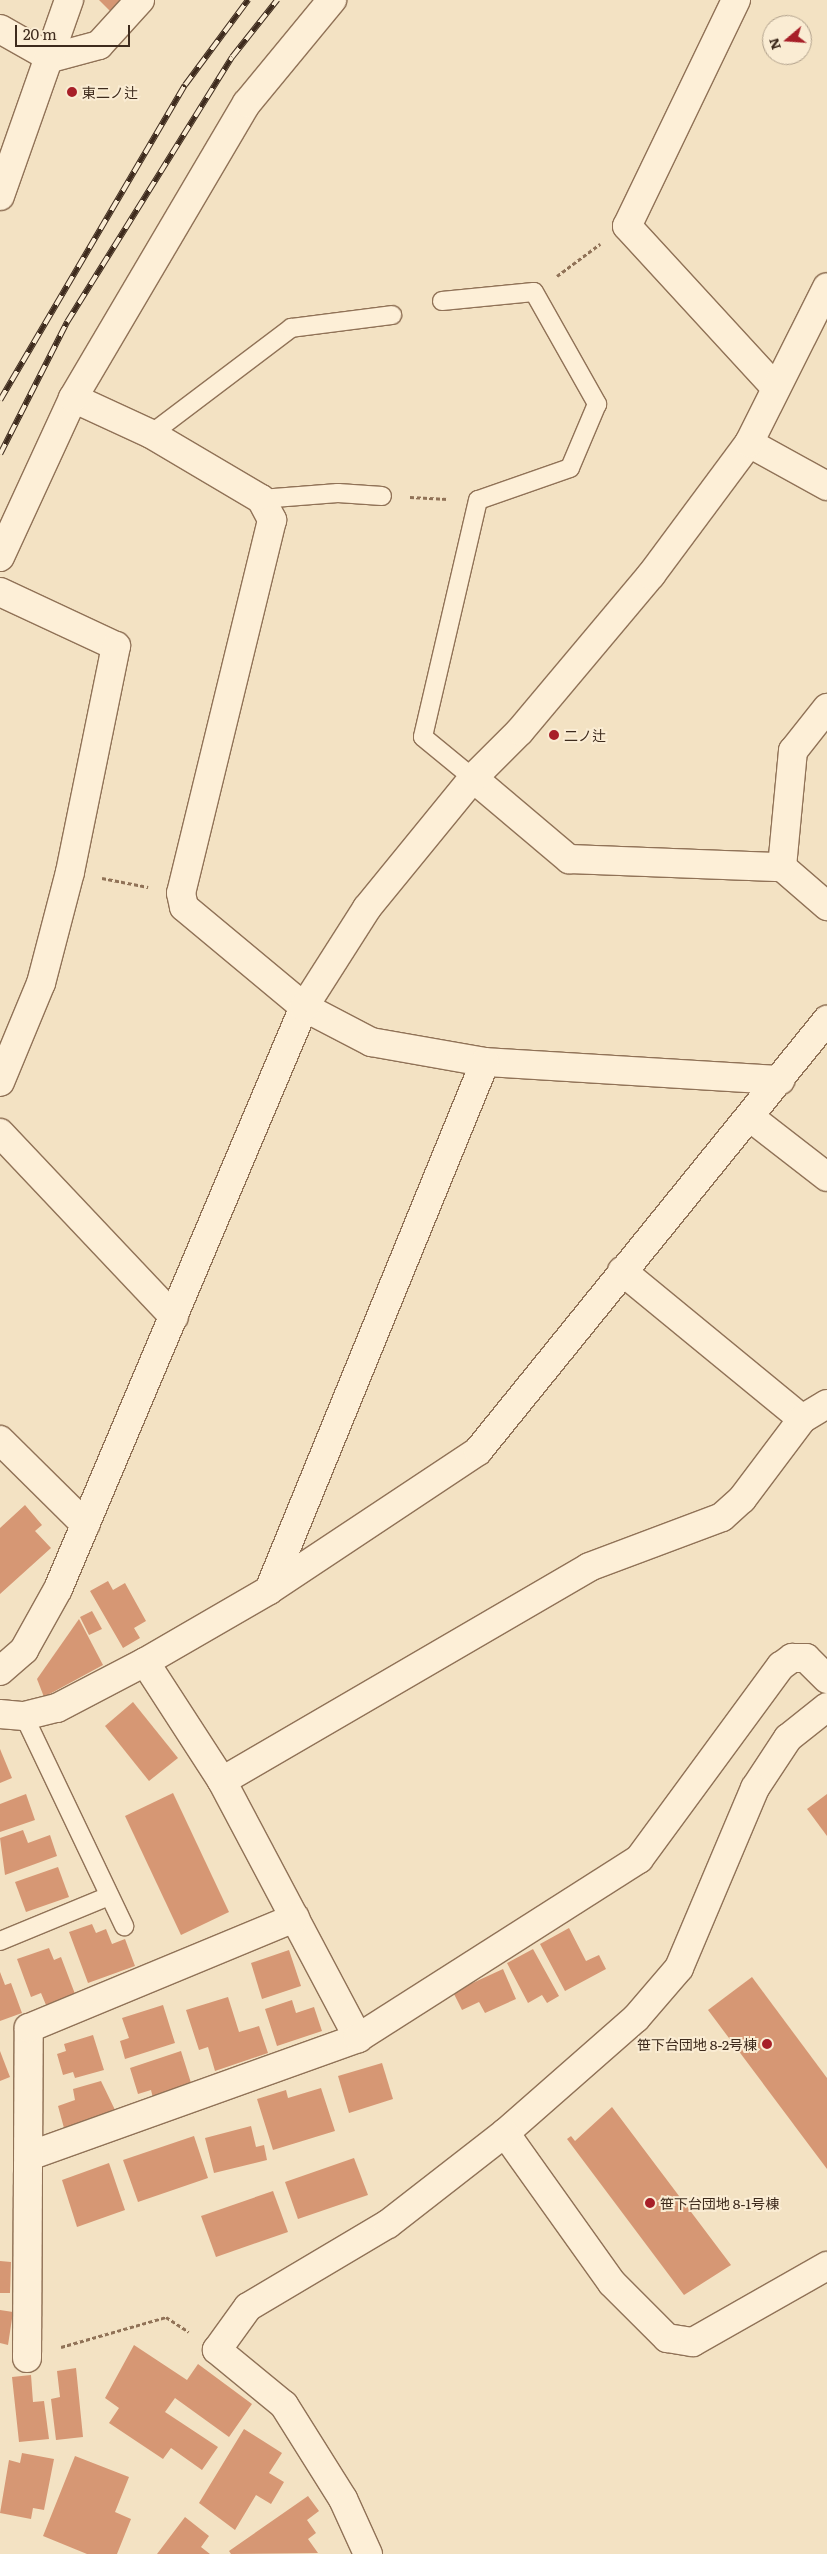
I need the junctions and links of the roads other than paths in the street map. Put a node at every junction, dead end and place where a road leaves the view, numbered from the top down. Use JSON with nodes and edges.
{"nodes":[{"id":1,"x":69,"y":0,"type":"edge"},
{"id":2,"x":140,"y":0,"type":"edge"},
{"id":3,"x":332,"y":0,"type":"edge"},
{"id":4,"x":736,"y":0,"type":"edge"},
{"id":5,"x":0,"y":29,"type":"edge"},
{"id":6,"x":51,"y":58,"type":"junction"},
{"id":7,"x":6,"y":170,"type":"edge"},
{"id":8,"x":0,"y":196,"type":"edge"},
{"id":9,"x":827,"y":287,"type":"edge"},
{"id":10,"x":442,"y":301,"type":"dead end"},
{"id":11,"x":392,"y":315,"type":"dead end"},
{"id":12,"x":776,"y":388,"type":"junction"},
{"id":13,"x":73,"y":398,"type":"junction"},
{"id":14,"x":151,"y":434,"type":"junction"},
{"id":15,"x":749,"y":443,"type":"junction"},
{"id":16,"x":827,"y":486,"type":"edge"},
{"id":17,"x":382,"y":496,"type":"road end"},
{"id":18,"x":261,"y":499,"type":"junction"},
{"id":19,"x":0,"y":557,"type":"edge"},
{"id":20,"x":0,"y":592,"type":"edge"},
{"id":21,"x":827,"y":708,"type":"edge"},
{"id":22,"x":473,"y":778,"type":"junction"},
{"id":23,"x":782,"y":866,"type":"junction"},
{"id":24,"x":827,"y":906,"type":"edge"},
{"id":25,"x":304,"y":1007,"type":"junction"},
{"id":26,"x":827,"y":1020,"type":"edge"},
{"id":27,"x":485,"y":1062,"type":"junction"},
{"id":28,"x":780,"y":1080,"type":"junction"},
{"id":29,"x":0,"y":1082,"type":"edge"},
{"id":30,"x":752,"y":1118,"type":"junction"},
{"id":31,"x":0,"y":1133,"type":"edge"},
{"id":32,"x":827,"y":1177,"type":"edge"},
{"id":33,"x":622,"y":1271,"type":"junction"},
{"id":34,"x":174,"y":1317,"type":"junction"},
{"id":35,"x":827,"y":1404,"type":"edge"},
{"id":36,"x":802,"y":1420,"type":"junction"},
{"id":37,"x":0,"y":1440,"type":"edge"},
{"id":38,"x":85,"y":1524,"type":"junction"},
{"id":39,"x":269,"y":1590,"type":"junction"},
{"id":40,"x":145,"y":1662,"type":"junction"},
{"id":41,"x":0,"y":1671,"type":"edge"},
{"id":42,"x":827,"y":1679,"type":"edge"},
{"id":43,"x":827,"y":1706,"type":"edge"},
{"id":44,"x":12,"y":1715,"type":"edge"},
{"id":45,"x":222,"y":1781,"type":"junction"},
{"id":46,"x":109,"y":1896,"type":"junction"},
{"id":47,"x":295,"y":1918,"type":"junction"},
{"id":48,"x":124,"y":1926,"type":"dead end"},
{"id":49,"x":0,"y":1941,"type":"edge"},
{"id":50,"x":358,"y":2038,"type":"junction"},
{"id":51,"x":505,"y":2133,"type":"junction"},
{"id":52,"x":29,"y":2156,"type":"junction"},
{"id":53,"x":827,"y":2266,"type":"edge"},
{"id":54,"x":27,"y":2358,"type":"road end"},
{"id":55,"x":368,"y":2554,"type":"edge"}],
"edges":[{"from":1,"to":6,"type":"street"},
{"from":2,"to":6,"type":"street"},
{"from":3,"to":13,"type":"street"},
{"from":4,"to":12,"type":"street"},
{"from":5,"to":6,"type":"street"},
{"from":6,"to":7,"type":"street"},
{"from":7,"to":8,"type":"street"},
{"from":9,"to":12,"type":"street"},
{"from":10,"to":22,"type":"lane"},
{"from":11,"to":14,"type":"lane"},
{"from":12,"to":15,"type":"street"},
{"from":13,"to":14,"type":"street"},
{"from":13,"to":19,"type":"street"},
{"from":14,"to":18,"type":"street"},
{"from":15,"to":16,"type":"street"},
{"from":15,"to":22,"type":"street"},
{"from":17,"to":18,"type":"lane"},
{"from":18,"to":25,"type":"street"},
{"from":20,"to":29,"type":"street"},
{"from":21,"to":23,"type":"street"},
{"from":22,"to":23,"type":"street"},
{"from":22,"to":25,"type":"street"},
{"from":23,"to":24,"type":"street"},
{"from":25,"to":27,"type":"street"},
{"from":25,"to":34,"type":"street"},
{"from":26,"to":28,"type":"street"},
{"from":27,"to":28,"type":"street"},
{"from":27,"to":39,"type":"street"},
{"from":28,"to":30,"type":"street"},
{"from":30,"to":32,"type":"street"},
{"from":30,"to":33,"type":"street"},
{"from":31,"to":34,"type":"street"},
{"from":33,"to":36,"type":"street"},
{"from":33,"to":39,"type":"street"},
{"from":34,"to":38,"type":"street"},
{"from":35,"to":36,"type":"street"},
{"from":36,"to":45,"type":"street"},
{"from":37,"to":38,"type":"street"},
{"from":38,"to":41,"type":"street"},
{"from":39,"to":40,"type":"street"},
{"from":40,"to":44,"type":"street"},
{"from":40,"to":45,"type":"street"},
{"from":42,"to":50,"type":"street"},
{"from":43,"to":51,"type":"street"},
{"from":44,"to":46,"type":"lane"},
{"from":45,"to":47,"type":"street"},
{"from":46,"to":48,"type":"lane"},
{"from":46,"to":49,"type":"lane"},
{"from":47,"to":50,"type":"street"},
{"from":47,"to":52,"type":"street"},
{"from":50,"to":52,"type":"street"},
{"from":51,"to":53,"type":"street"},
{"from":51,"to":55,"type":"street"},
{"from":52,"to":54,"type":"street"}]}
